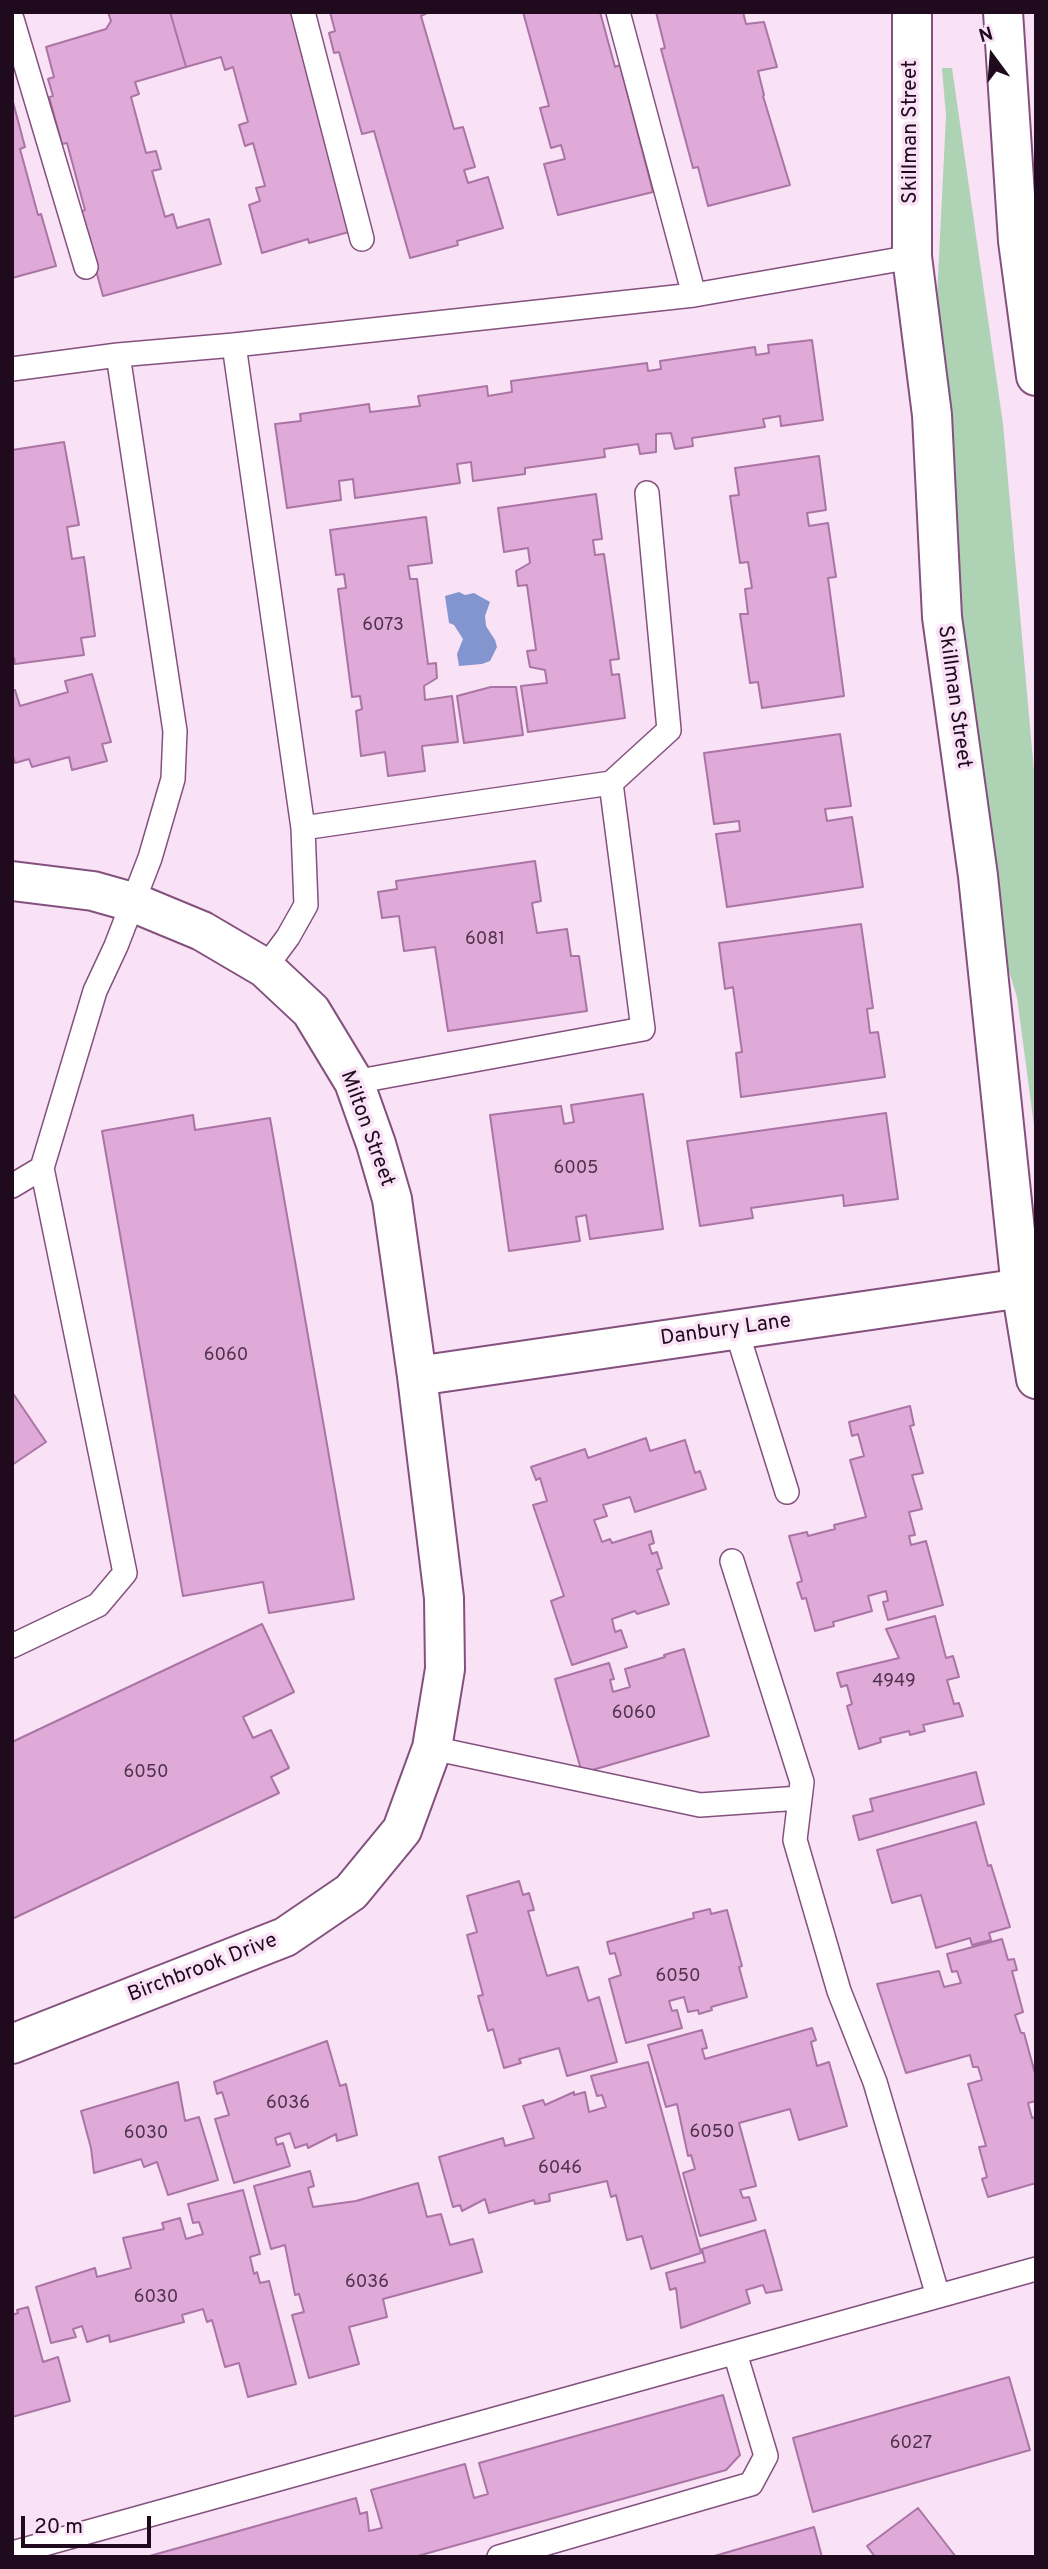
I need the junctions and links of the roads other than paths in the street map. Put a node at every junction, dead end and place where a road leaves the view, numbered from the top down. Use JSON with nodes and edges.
{"nodes":[{"id":1,"x":303,"y":12,"type":"edge"},
{"id":2,"x":618,"y":12,"type":"edge"},
{"id":3,"x":912,"y":12,"type":"edge"},
{"id":4,"x":1003,"y":12,"type":"edge"},
{"id":5,"x":12,"y":19,"type":"edge"},
{"id":6,"x":362,"y":239,"type":"dead end"},
{"id":7,"x":912,"y":257,"type":"junction"},
{"id":8,"x":86,"y":267,"type":"dead end"},
{"id":9,"x":694,"y":295,"type":"junction"},
{"id":10,"x":234,"y":345,"type":"junction"},
{"id":11,"x":118,"y":355,"type":"junction"},
{"id":12,"x":12,"y":369,"type":"edge"},
{"id":13,"x":1036,"y":376,"type":"edge"},
{"id":14,"x":647,"y":493,"type":"dead end"},
{"id":15,"x":611,"y":783,"type":"junction"},
{"id":16,"x":303,"y":828,"type":"junction"},
{"id":17,"x":12,"y":881,"type":"edge"},
{"id":18,"x":132,"y":902,"type":"junction"},
{"id":19,"x":265,"y":968,"type":"junction"},
{"id":20,"x":354,"y":1082,"type":"junction"},
{"id":21,"x":41,"y":1168,"type":"junction"},
{"id":22,"x":12,"y":1186,"type":"edge"},
{"id":23,"x":1028,"y":1287,"type":"edge"},
{"id":24,"x":736,"y":1329,"type":"junction"},
{"id":25,"x":417,"y":1376,"type":"junction"},
{"id":26,"x":1036,"y":1379,"type":"edge"},
{"id":27,"x":787,"y":1492,"type":"dead end"},
{"id":28,"x":732,"y":1561,"type":"dead end"},
{"id":29,"x":12,"y":1646,"type":"edge"},
{"id":30,"x":432,"y":1748,"type":"junction"},
{"id":31,"x":800,"y":1798,"type":"junction"},
{"id":32,"x":12,"y":2044,"type":"edge"},
{"id":33,"x":1036,"y":2269,"type":"edge"},
{"id":34,"x":938,"y":2296,"type":"junction"},
{"id":35,"x":735,"y":2353,"type":"junction"},
{"id":36,"x":12,"y":2553,"type":"edge"},
{"id":37,"x":499,"y":2557,"type":"edge"}],
"edges":[{"from":1,"to":6,"type":"lane"},
{"from":2,"to":9,"type":"lane"},
{"from":3,"to":7,"type":"street","name":"Skillman Street"},
{"from":4,"to":13,"type":"street"},
{"from":5,"to":8,"type":"lane"},
{"from":7,"to":9,"type":"lane"},
{"from":7,"to":23,"type":"street","name":"Skillman Street"},
{"from":9,"to":10,"type":"lane"},
{"from":10,"to":11,"type":"lane"},
{"from":10,"to":16,"type":"lane"},
{"from":11,"to":12,"type":"lane"},
{"from":11,"to":18,"type":"lane"},
{"from":14,"to":15,"type":"lane"},
{"from":15,"to":16,"type":"lane"},
{"from":15,"to":20,"type":"lane"},
{"from":16,"to":19,"type":"lane"},
{"from":17,"to":18,"type":"street","name":"Milton Street"},
{"from":18,"to":19,"type":"street","name":"Milton Street"},
{"from":18,"to":21,"type":"lane"},
{"from":19,"to":20,"type":"street","name":"Milton Street"},
{"from":20,"to":25,"type":"street","name":"Milton Street"},
{"from":21,"to":22,"type":"lane"},
{"from":21,"to":29,"type":"lane"},
{"from":23,"to":24,"type":"street","name":"Danbury Lane"},
{"from":23,"to":26,"type":"street","name":"Skillman Street"},
{"from":24,"to":25,"type":"street","name":"Danbury Lane"},
{"from":24,"to":27,"type":"lane"},
{"from":25,"to":30,"type":"street","name":"Birchbrook Drive"},
{"from":28,"to":31,"type":"lane"},
{"from":30,"to":31,"type":"lane"},
{"from":30,"to":32,"type":"street","name":"Birchbrook Drive"},
{"from":31,"to":34,"type":"lane"},
{"from":33,"to":34,"type":"lane"},
{"from":34,"to":35,"type":"lane"},
{"from":35,"to":36,"type":"lane"},
{"from":35,"to":37,"type":"lane"}]}
